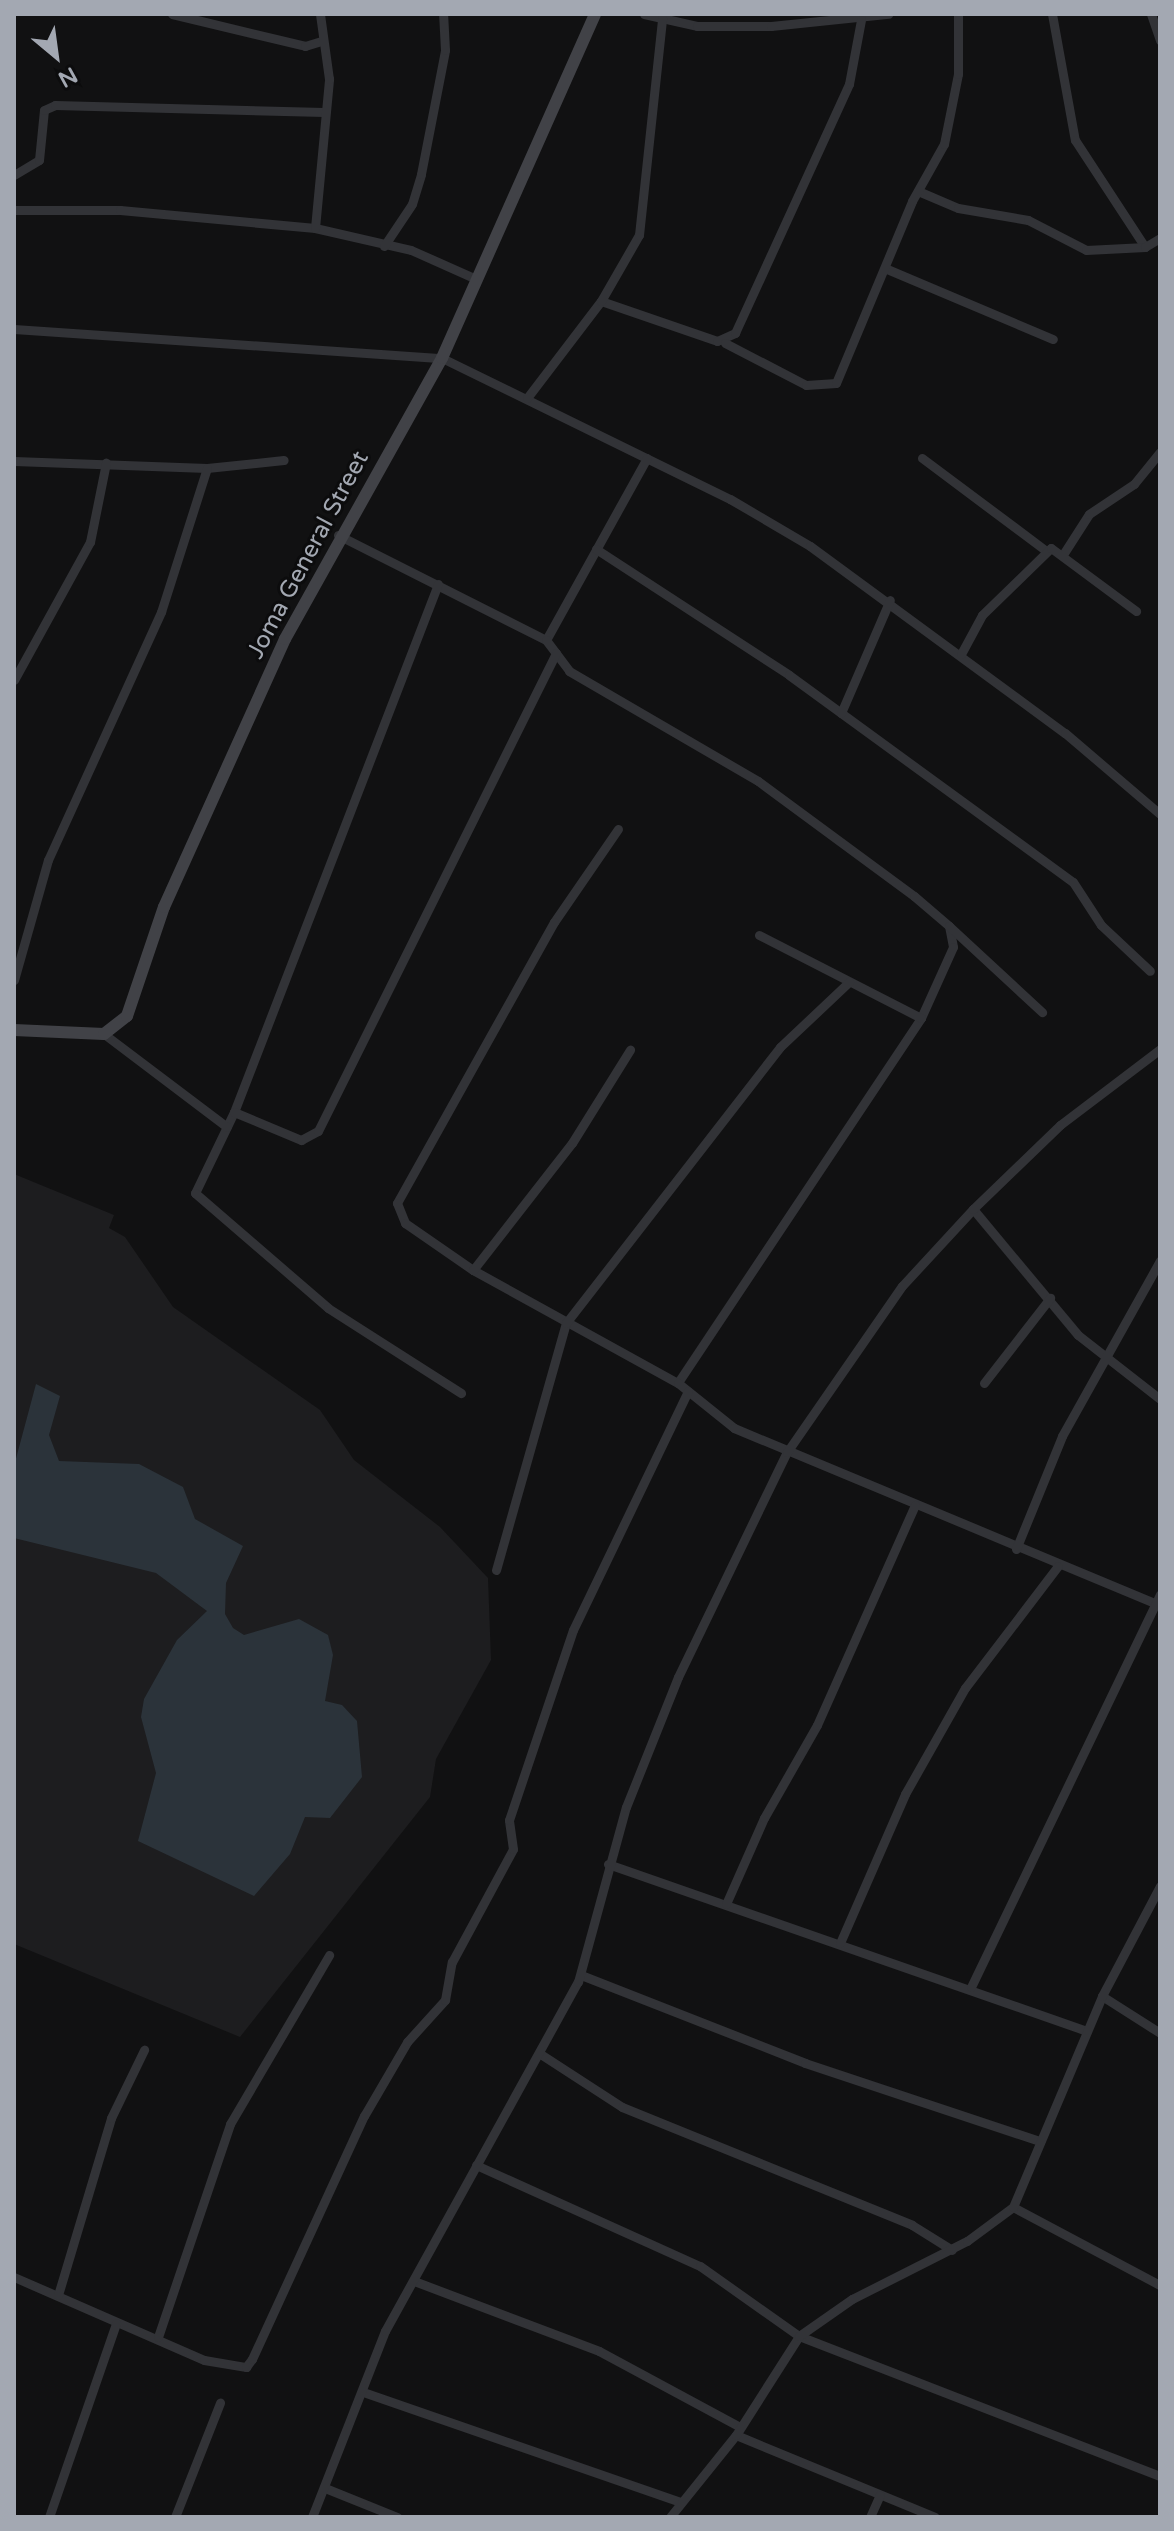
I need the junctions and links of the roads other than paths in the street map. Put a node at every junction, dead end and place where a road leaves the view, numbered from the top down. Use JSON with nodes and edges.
{"nodes":[{"id":1,"x":172,"y":14,"type":"edge"},
{"id":2,"x":320,"y":14,"type":"edge"},
{"id":3,"x":443,"y":14,"type":"edge"},
{"id":4,"x":595,"y":14,"type":"edge"},
{"id":5,"x":644,"y":14,"type":"edge"},
{"id":6,"x":888,"y":14,"type":"edge"},
{"id":7,"x":958,"y":14,"type":"edge"},
{"id":8,"x":1052,"y":14,"type":"edge"},
{"id":9,"x":1151,"y":14,"type":"edge"},
{"id":10,"x":662,"y":18,"type":"junction"},
{"id":11,"x":861,"y":20,"type":"junction"},
{"id":12,"x":1160,"y":40,"type":"edge"},
{"id":13,"x":321,"y":41,"type":"junction"},
{"id":14,"x":324,"y":112,"type":"junction"},
{"id":15,"x":14,"y":175,"type":"edge"},
{"id":16,"x":918,"y":191,"type":"junction"},
{"id":17,"x":14,"y":210,"type":"edge"},
{"id":18,"x":315,"y":228,"type":"junction"},
{"id":19,"x":1160,"y":238,"type":"edge"},
{"id":20,"x":384,"y":246,"type":"junction"},
{"id":21,"x":1145,"y":247,"type":"junction"},
{"id":22,"x":887,"y":269,"type":"junction"},
{"id":23,"x":476,"y":279,"type":"junction"},
{"id":24,"x":601,"y":301,"type":"junction"},
{"id":25,"x":14,"y":329,"type":"edge"},
{"id":26,"x":1053,"y":339,"type":"dead end"},
{"id":27,"x":725,"y":343,"type":"junction"},
{"id":28,"x":442,"y":358,"type":"junction"},
{"id":29,"x":527,"y":398,"type":"junction"},
{"id":30,"x":1160,"y":452,"type":"edge"},
{"id":31,"x":647,"y":458,"type":"junction"},
{"id":32,"x":922,"y":458,"type":"dead end"},
{"id":33,"x":284,"y":460,"type":"dead end"},
{"id":34,"x":14,"y":461,"type":"edge"},
{"id":35,"x":106,"y":463,"type":"junction"},
{"id":36,"x":207,"y":468,"type":"junction"},
{"id":37,"x":338,"y":535,"type":"junction"},
{"id":38,"x":596,"y":549,"type":"junction"},
{"id":39,"x":1045,"y":550,"type":"junction"},
{"id":40,"x":1064,"y":553,"type":"junction"},
{"id":41,"x":438,"y":584,"type":"junction"},
{"id":42,"x":890,"y":600,"type":"junction"},
{"id":43,"x":1136,"y":611,"type":"dead end"},
{"id":44,"x":546,"y":640,"type":"junction"},
{"id":45,"x":556,"y":653,"type":"junction"},
{"id":46,"x":961,"y":654,"type":"junction"},
{"id":47,"x":14,"y":680,"type":"edge"},
{"id":48,"x":841,"y":713,"type":"junction"},
{"id":49,"x":1160,"y":814,"type":"edge"},
{"id":50,"x":618,"y":829,"type":"dead end"},
{"id":51,"x":949,"y":926,"type":"junction"},
{"id":52,"x":759,"y":935,"type":"dead end"},
{"id":53,"x":1150,"y":971,"type":"dead end"},
{"id":54,"x":14,"y":980,"type":"edge"},
{"id":55,"x":849,"y":982,"type":"junction"},
{"id":56,"x":1042,"y":1012,"type":"dead end"},
{"id":57,"x":921,"y":1018,"type":"junction"},
{"id":58,"x":14,"y":1030,"type":"edge"},
{"id":59,"x":104,"y":1034,"type":"junction"},
{"id":60,"x":1160,"y":1049,"type":"edge"},
{"id":61,"x":630,"y":1050,"type":"dead end"},
{"id":62,"x":234,"y":1112,"type":"junction"},
{"id":63,"x":227,"y":1127,"type":"junction"},
{"id":64,"x":973,"y":1209,"type":"junction"},
{"id":65,"x":1160,"y":1261,"type":"edge"},
{"id":66,"x":473,"y":1270,"type":"junction"},
{"id":67,"x":1050,"y":1298,"type":"junction"},
{"id":68,"x":566,"y":1323,"type":"junction"},
{"id":69,"x":1108,"y":1364,"type":"junction"},
{"id":70,"x":678,"y":1383,"type":"junction"},
{"id":71,"x":984,"y":1383,"type":"dead end"},
{"id":72,"x":688,"y":1391,"type":"junction"},
{"id":73,"x":461,"y":1393,"type":"dead end"},
{"id":74,"x":1160,"y":1399,"type":"edge"},
{"id":75,"x":787,"y":1452,"type":"junction"},
{"id":76,"x":915,"y":1505,"type":"junction"},
{"id":77,"x":1016,"y":1549,"type":"junction"},
{"id":78,"x":1058,"y":1566,"type":"junction"},
{"id":79,"x":496,"y":1570,"type":"dead end"},
{"id":80,"x":1159,"y":1601,"type":"edge"},
{"id":81,"x":608,"y":1864,"type":"junction"},
{"id":82,"x":1160,"y":1886,"type":"edge"},
{"id":83,"x":726,"y":1904,"type":"junction"},
{"id":84,"x":840,"y":1943,"type":"junction"},
{"id":85,"x":329,"y":1955,"type":"dead end"},
{"id":86,"x":581,"y":1975,"type":"junction"},
{"id":87,"x":971,"y":1987,"type":"junction"},
{"id":88,"x":1102,"y":1996,"type":"junction"},
{"id":89,"x":1087,"y":2031,"type":"junction"},
{"id":90,"x":1160,"y":2033,"type":"edge"},
{"id":91,"x":144,"y":2050,"type":"dead end"},
{"id":92,"x":542,"y":2055,"type":"junction"},
{"id":93,"x":1040,"y":2141,"type":"junction"},
{"id":94,"x":476,"y":2165,"type":"junction"},
{"id":95,"x":1013,"y":2207,"type":"junction"},
{"id":96,"x":952,"y":2250,"type":"junction"},
{"id":97,"x":15,"y":2281,"type":"edge"},
{"id":98,"x":414,"y":2281,"type":"junction"},
{"id":99,"x":1160,"y":2285,"type":"edge"},
{"id":100,"x":58,"y":2295,"type":"junction"},
{"id":101,"x":116,"y":2323,"type":"junction"},
{"id":102,"x":799,"y":2336,"type":"junction"},
{"id":103,"x":158,"y":2337,"type":"junction"},
{"id":104,"x":366,"y":2393,"type":"junction"},
{"id":105,"x":220,"y":2403,"type":"dead end"},
{"id":106,"x":738,"y":2431,"type":"junction"},
{"id":107,"x":1160,"y":2476,"type":"edge"},
{"id":108,"x":325,"y":2488,"type":"junction"},
{"id":109,"x":880,"y":2495,"type":"junction"},
{"id":110,"x":680,"y":2502,"type":"junction"},
{"id":111,"x":675,"y":2516,"type":"edge"},
{"id":112,"x":49,"y":2517,"type":"edge"},
{"id":113,"x":175,"y":2517,"type":"edge"},
{"id":114,"x":312,"y":2517,"type":"edge"},
{"id":115,"x":397,"y":2517,"type":"edge"},
{"id":116,"x":870,"y":2517,"type":"edge"},
{"id":117,"x":935,"y":2517,"type":"edge"}],
"edges":[{"from":1,"to":13,"type":"street"},
{"from":2,"to":13,"type":"street"},
{"from":3,"to":20,"type":"street"},
{"from":4,"to":23,"type":"street","name":"Joma General Street"},
{"from":5,"to":10,"type":"street"},
{"from":6,"to":11,"type":"street"},
{"from":7,"to":16,"type":"street"},
{"from":8,"to":21,"type":"street"},
{"from":9,"to":12,"type":"street"},
{"from":10,"to":11,"type":"street"},
{"from":10,"to":24,"type":"street"},
{"from":11,"to":27,"type":"street"},
{"from":13,"to":14,"type":"street"},
{"from":14,"to":15,"type":"street"},
{"from":14,"to":18,"type":"street"},
{"from":16,"to":21,"type":"street"},
{"from":16,"to":22,"type":"street"},
{"from":17,"to":18,"type":"street"},
{"from":18,"to":20,"type":"street"},
{"from":19,"to":21,"type":"street"},
{"from":20,"to":23,"type":"street"},
{"from":22,"to":26,"type":"street"},
{"from":22,"to":27,"type":"street"},
{"from":23,"to":28,"type":"street","name":"Joma General Street"},
{"from":24,"to":27,"type":"street"},
{"from":24,"to":29,"type":"street"},
{"from":25,"to":28,"type":"street"},
{"from":28,"to":29,"type":"street"},
{"from":28,"to":37,"type":"street","name":"Joma General Street"},
{"from":29,"to":31,"type":"street"},
{"from":30,"to":40,"type":"street"},
{"from":31,"to":38,"type":"street"},
{"from":31,"to":42,"type":"street"},
{"from":32,"to":39,"type":"street"},
{"from":33,"to":36,"type":"street"},
{"from":34,"to":35,"type":"street"},
{"from":35,"to":36,"type":"street"},
{"from":35,"to":47,"type":"street"},
{"from":36,"to":54,"type":"street"},
{"from":37,"to":41,"type":"street"},
{"from":37,"to":59,"type":"street","name":"Joma General Street"},
{"from":38,"to":44,"type":"street"},
{"from":38,"to":48,"type":"street"},
{"from":39,"to":40,"type":"street"},
{"from":39,"to":46,"type":"street"},
{"from":40,"to":43,"type":"street"},
{"from":41,"to":44,"type":"street"},
{"from":41,"to":62,"type":"street"},
{"from":42,"to":46,"type":"street"},
{"from":42,"to":48,"type":"street"},
{"from":44,"to":45,"type":"street"},
{"from":45,"to":51,"type":"street"},
{"from":45,"to":62,"type":"street"},
{"from":46,"to":49,"type":"street"},
{"from":48,"to":53,"type":"street"},
{"from":50,"to":66,"type":"street"},
{"from":51,"to":56,"type":"street"},
{"from":51,"to":57,"type":"street"},
{"from":52,"to":55,"type":"street"},
{"from":55,"to":57,"type":"street"},
{"from":55,"to":68,"type":"street"},
{"from":57,"to":70,"type":"street"},
{"from":58,"to":59,"type":"street"},
{"from":59,"to":63,"type":"street"},
{"from":60,"to":64,"type":"street"},
{"from":61,"to":66,"type":"street"},
{"from":62,"to":63,"type":"street"},
{"from":63,"to":73,"type":"street"},
{"from":64,"to":67,"type":"street"},
{"from":64,"to":75,"type":"street"},
{"from":65,"to":69,"type":"street"},
{"from":66,"to":68,"type":"street"},
{"from":67,"to":69,"type":"street"},
{"from":67,"to":71,"type":"street"},
{"from":68,"to":70,"type":"street"},
{"from":68,"to":79,"type":"street"},
{"from":69,"to":74,"type":"street"},
{"from":69,"to":77,"type":"street"},
{"from":70,"to":72,"type":"street"},
{"from":72,"to":75,"type":"street"},
{"from":72,"to":103,"type":"street"},
{"from":75,"to":76,"type":"street"},
{"from":75,"to":81,"type":"street"},
{"from":76,"to":77,"type":"street"},
{"from":76,"to":83,"type":"street"},
{"from":77,"to":78,"type":"street"},
{"from":78,"to":80,"type":"street"},
{"from":78,"to":84,"type":"street"},
{"from":80,"to":87,"type":"street"},
{"from":81,"to":83,"type":"street"},
{"from":81,"to":86,"type":"street"},
{"from":82,"to":88,"type":"street"},
{"from":83,"to":84,"type":"street"},
{"from":84,"to":87,"type":"street"},
{"from":85,"to":103,"type":"street"},
{"from":86,"to":92,"type":"street"},
{"from":86,"to":93,"type":"street"},
{"from":87,"to":89,"type":"street"},
{"from":88,"to":89,"type":"street"},
{"from":88,"to":90,"type":"street"},
{"from":89,"to":93,"type":"street"},
{"from":91,"to":100,"type":"street"},
{"from":92,"to":94,"type":"street"},
{"from":92,"to":96,"type":"street"},
{"from":93,"to":95,"type":"street"},
{"from":94,"to":98,"type":"street"},
{"from":94,"to":102,"type":"street"},
{"from":95,"to":96,"type":"street"},
{"from":95,"to":99,"type":"street"},
{"from":96,"to":102,"type":"street"},
{"from":97,"to":100,"type":"street"},
{"from":98,"to":104,"type":"street"},
{"from":98,"to":106,"type":"street"},
{"from":100,"to":101,"type":"street"},
{"from":101,"to":103,"type":"street"},
{"from":101,"to":112,"type":"street"},
{"from":102,"to":106,"type":"street"},
{"from":102,"to":107,"type":"street"},
{"from":104,"to":108,"type":"street"},
{"from":104,"to":110,"type":"street"},
{"from":105,"to":113,"type":"street"},
{"from":106,"to":109,"type":"street"},
{"from":106,"to":110,"type":"street"},
{"from":108,"to":114,"type":"street"},
{"from":108,"to":115,"type":"street"},
{"from":109,"to":116,"type":"street"},
{"from":109,"to":117,"type":"street"},
{"from":110,"to":111,"type":"street"}]}
